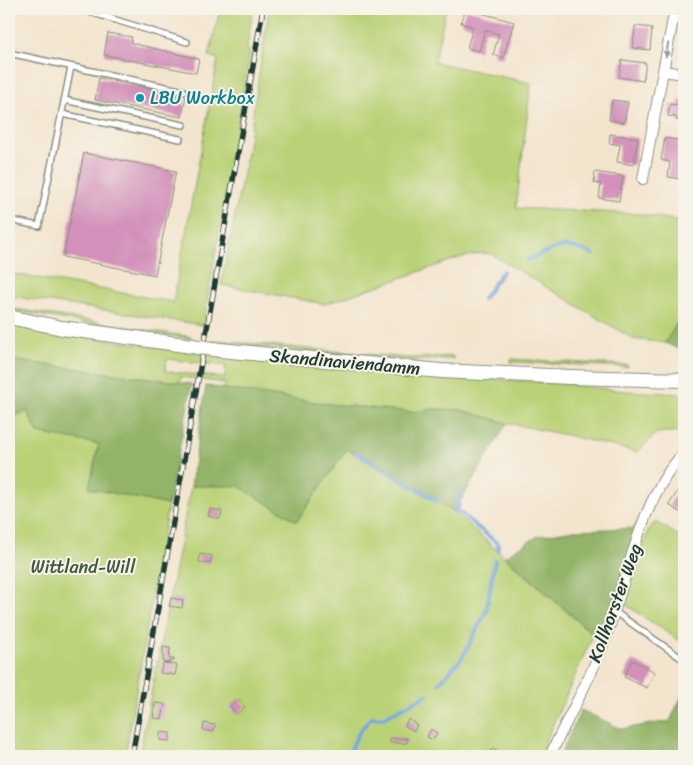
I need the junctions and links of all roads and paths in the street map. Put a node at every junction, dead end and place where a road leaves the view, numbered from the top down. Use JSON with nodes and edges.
{"nodes":[{"id":1,"x":80,"y":9,"type":"edge"},
{"id":2,"x":674,"y":9,"type":"edge"},
{"id":3,"x":186,"y":42,"type":"dead end"},
{"id":4,"x":9,"y":53,"type":"edge"},
{"id":5,"x":71,"y":67,"type":"junction"},
{"id":6,"x":663,"y":71,"type":"junction"},
{"id":7,"x":684,"y":74,"type":"edge"},
{"id":8,"x":184,"y":91,"type":"dead end"},
{"id":9,"x":64,"y":100,"type":"junction"},
{"id":10,"x":62,"y":114,"type":"junction"},
{"id":11,"x":183,"y":125,"type":"dead end"},
{"id":12,"x":180,"y":139,"type":"dead end"},
{"id":13,"x":643,"y":179,"type":"dead end"},
{"id":14,"x":9,"y":220,"type":"edge"},
{"id":15,"x":9,"y":318,"type":"edge"},
{"id":16,"x":684,"y":380,"type":"edge"},
{"id":17,"x":684,"y":453,"type":"edge"},
{"id":18,"x":615,"y":612,"type":"junction"},
{"id":19,"x":684,"y":660,"type":"edge"},
{"id":20,"x":550,"y":756,"type":"edge"}],
"edges":[{"from":1,"to":3,"type":"lane"},
{"from":2,"to":6,"type":"street","one_way":true},
{"from":4,"to":5,"type":"lane"},
{"from":5,"to":8,"type":"lane"},
{"from":5,"to":9,"type":"lane"},
{"from":6,"to":7,"type":"street"},
{"from":6,"to":13,"type":"street"},
{"from":9,"to":10,"type":"lane"},
{"from":9,"to":11,"type":"lane"},
{"from":10,"to":12,"type":"lane"},
{"from":10,"to":14,"type":"lane"},
{"from":15,"to":16,"type":"main road","name":"Skandinaviendamm","bridge":true},
{"from":17,"to":18,"type":"street","name":"Kollhorster Weg"},
{"from":18,"to":19,"type":"lane"},
{"from":18,"to":20,"type":"street","name":"Kollhorster Weg"}]}
